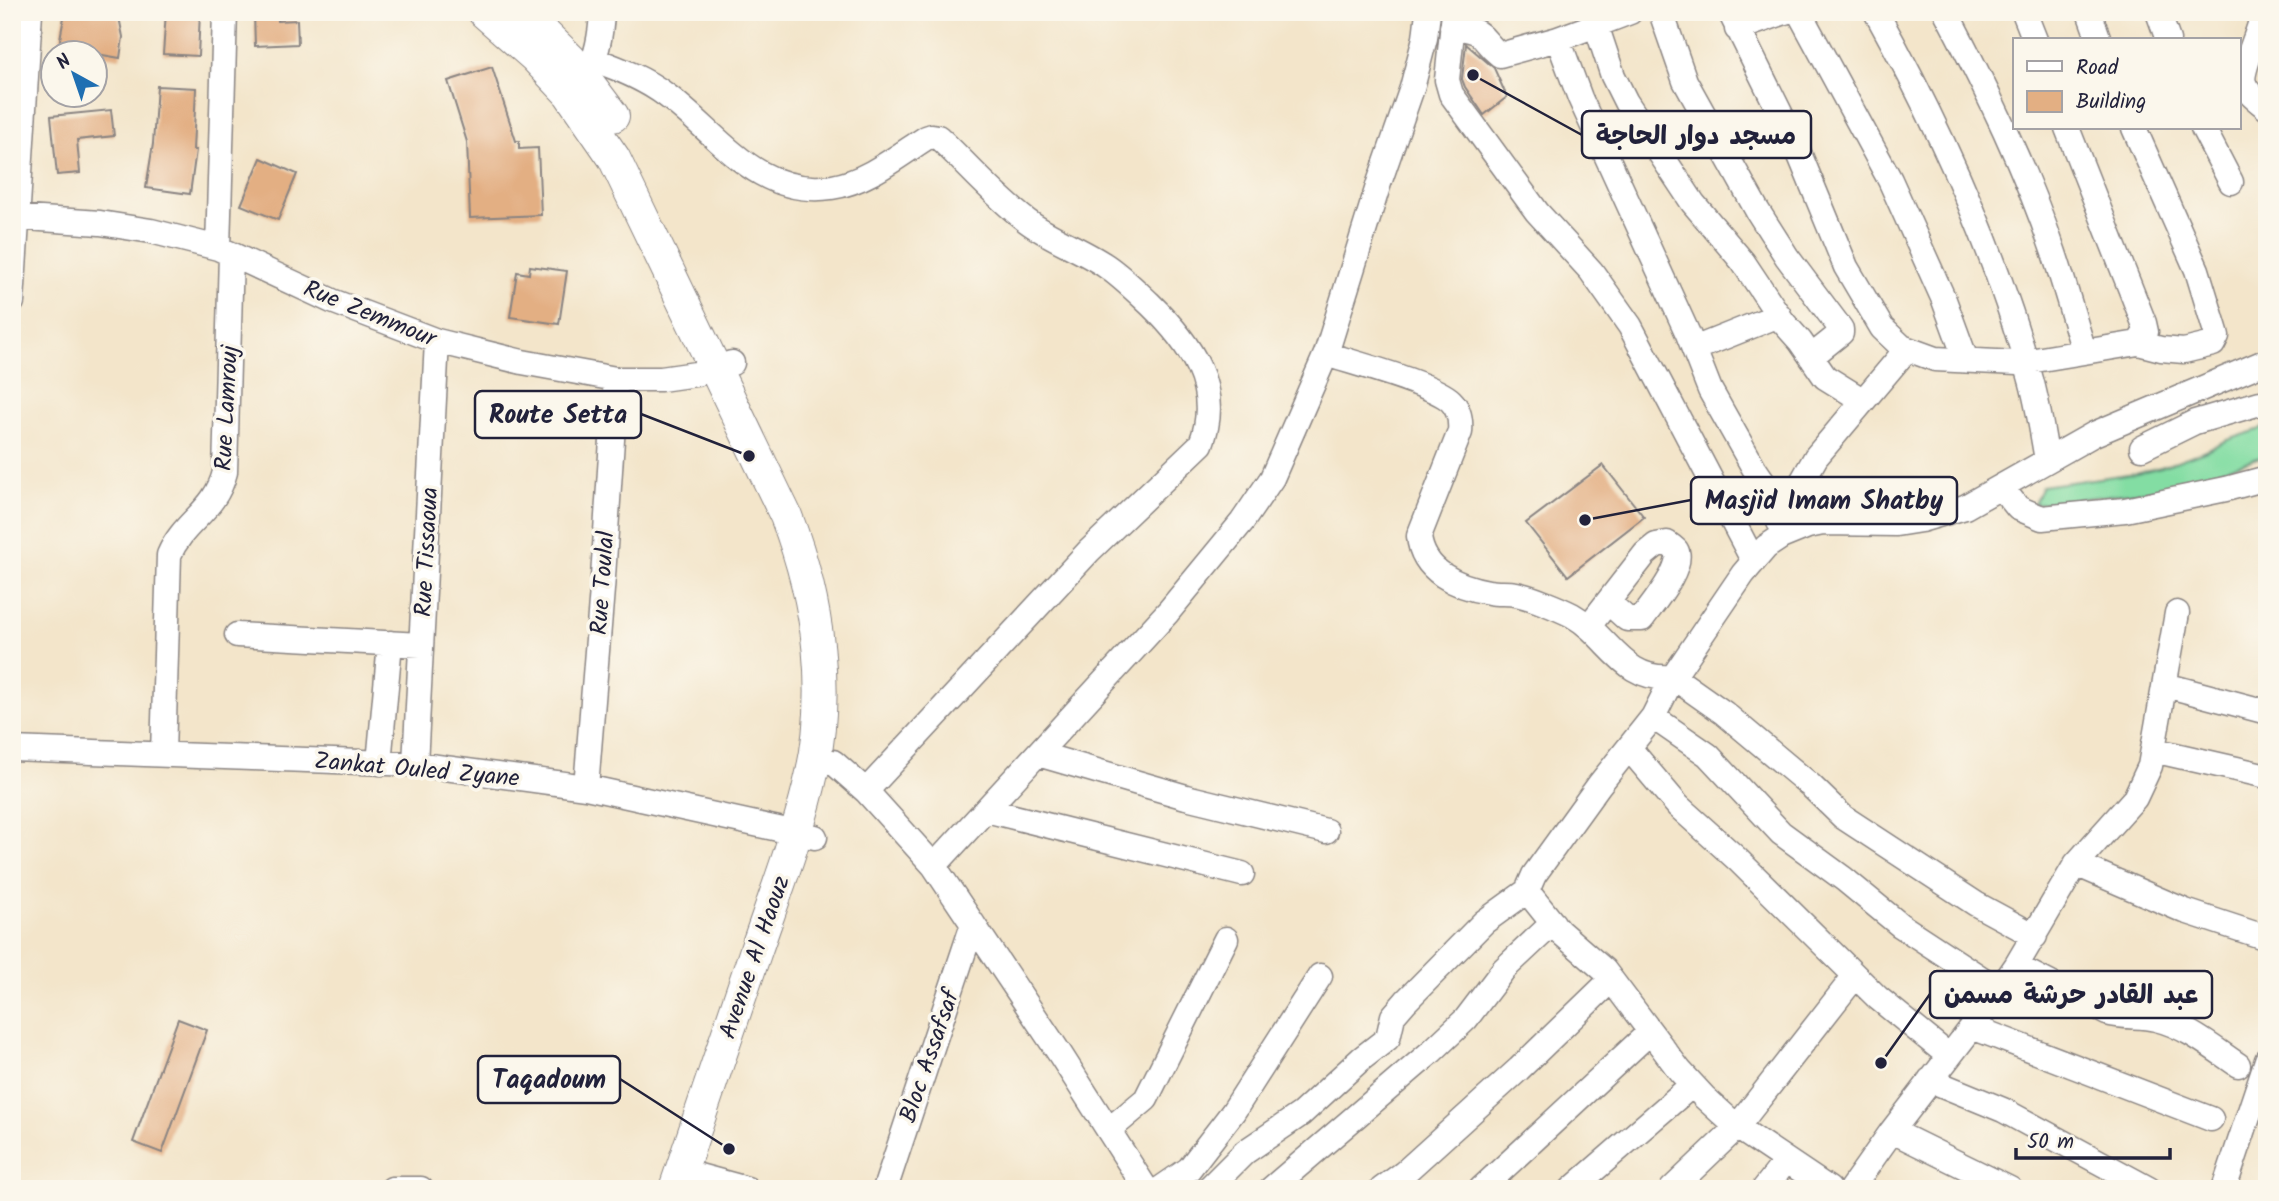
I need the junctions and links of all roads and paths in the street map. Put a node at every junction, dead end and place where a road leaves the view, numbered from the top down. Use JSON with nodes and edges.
{"nodes":[{"id":1,"x":30,"y":12,"type":"edge"},
{"id":2,"x":225,"y":12,"type":"edge"},
{"id":3,"x":484,"y":12,"type":"edge"},
{"id":4,"x":522,"y":12,"type":"edge"},
{"id":5,"x":602,"y":12,"type":"edge"},
{"id":6,"x":1428,"y":12,"type":"edge"},
{"id":7,"x":1630,"y":12,"type":"edge"},
{"id":8,"x":1661,"y":12,"type":"edge"},
{"id":9,"x":1785,"y":12,"type":"edge"},
{"id":10,"x":1799,"y":12,"type":"edge"},
{"id":11,"x":1876,"y":12,"type":"edge"},
{"id":12,"x":1946,"y":12,"type":"edge"},
{"id":13,"x":2024,"y":12,"type":"edge"},
{"id":14,"x":2089,"y":12,"type":"edge"},
{"id":15,"x":2158,"y":12,"type":"edge"},
{"id":16,"x":2263,"y":12,"type":"edge"},
{"id":17,"x":1453,"y":19,"type":"edge"},
{"id":18,"x":1734,"y":20,"type":"edge"},
{"id":19,"x":1596,"y":25,"type":"junction"},
{"id":20,"x":2034,"y":38,"type":"edge"},
{"id":21,"x":2098,"y":38,"type":"edge"},
{"id":22,"x":2167,"y":38,"type":"edge"},
{"id":23,"x":1558,"y":39,"type":"junction"},
{"id":24,"x":583,"y":77,"type":"junction"},
{"id":25,"x":2267,"y":108,"type":"edge"},
{"id":26,"x":2068,"y":130,"type":"edge"},
{"id":27,"x":2135,"y":130,"type":"edge"},
{"id":28,"x":2204,"y":130,"type":"edge"},
{"id":29,"x":2231,"y":182,"type":"dead end"},
{"id":30,"x":15,"y":217,"type":"edge"},
{"id":31,"x":225,"y":251,"type":"junction"},
{"id":32,"x":12,"y":302,"type":"edge"},
{"id":33,"x":1779,"y":315,"type":"junction"},
{"id":34,"x":438,"y":341,"type":"junction"},
{"id":35,"x":2138,"y":343,"type":"junction"},
{"id":36,"x":1693,"y":349,"type":"junction"},
{"id":37,"x":1907,"y":349,"type":"junction"},
{"id":38,"x":2084,"y":351,"type":"junction"},
{"id":39,"x":1326,"y":354,"type":"junction"},
{"id":40,"x":1811,"y":357,"type":"junction"},
{"id":41,"x":1966,"y":360,"type":"junction"},
{"id":42,"x":2267,"y":361,"type":"edge"},
{"id":43,"x":2026,"y":362,"type":"junction"},
{"id":44,"x":724,"y":366,"type":"junction"},
{"id":45,"x":615,"y":379,"type":"junction"},
{"id":46,"x":2221,"y":380,"type":"junction"},
{"id":47,"x":1862,"y":400,"type":"junction"},
{"id":48,"x":2260,"y":403,"type":"dead end"},
{"id":49,"x":2233,"y":409,"type":"junction"},
{"id":50,"x":2142,"y":448,"type":"dead end"},
{"id":51,"x":2047,"y":460,"type":"junction"},
{"id":52,"x":2267,"y":478,"type":"edge"},
{"id":53,"x":2002,"y":488,"type":"junction"},
{"id":54,"x":1786,"y":508,"type":"junction"},
{"id":55,"x":1808,"y":526,"type":"junction"},
{"id":56,"x":1760,"y":554,"type":"junction"},
{"id":57,"x":1608,"y":602,"type":"dead end"},
{"id":58,"x":2177,"y":613,"type":"dead end"},
{"id":59,"x":1589,"y":626,"type":"junction"},
{"id":60,"x":237,"y":635,"type":"dead end"},
{"id":61,"x":390,"y":643,"type":"junction"},
{"id":62,"x":421,"y":645,"type":"junction"},
{"id":63,"x":1673,"y":677,"type":"junction"},
{"id":64,"x":2165,"y":685,"type":"junction"},
{"id":65,"x":2267,"y":712,"type":"edge"},
{"id":66,"x":1653,"y":717,"type":"junction"},
{"id":67,"x":828,"y":723,"type":"junction"},
{"id":68,"x":1629,"y":748,"type":"junction"},
{"id":69,"x":12,"y":749,"type":"edge"},
{"id":70,"x":2154,"y":750,"type":"junction"},
{"id":71,"x":163,"y":754,"type":"junction"},
{"id":72,"x":1038,"y":754,"type":"junction"},
{"id":73,"x":833,"y":762,"type":"junction"},
{"id":74,"x":379,"y":763,"type":"junction"},
{"id":75,"x":415,"y":764,"type":"junction"},
{"id":76,"x":2267,"y":776,"type":"edge"},
{"id":77,"x":586,"y":787,"type":"junction"},
{"id":78,"x":866,"y":791,"type":"junction"},
{"id":79,"x":986,"y":810,"type":"junction"},
{"id":80,"x":1326,"y":831,"type":"dead end"},
{"id":81,"x":805,"y":834,"type":"junction"},
{"id":82,"x":2076,"y":864,"type":"junction"},
{"id":83,"x":934,"y":866,"type":"junction"},
{"id":84,"x":1242,"y":874,"type":"dead end"},
{"id":85,"x":1527,"y":891,"type":"junction"},
{"id":86,"x":1552,"y":923,"type":"junction"},
{"id":87,"x":973,"y":924,"type":"junction"},
{"id":88,"x":2035,"y":936,"type":"junction"},
{"id":89,"x":2267,"y":938,"type":"edge"},
{"id":90,"x":1226,"y":940,"type":"dead end"},
{"id":91,"x":2016,"y":966,"type":"junction"},
{"id":92,"x":1320,"y":976,"type":"dead end"},
{"id":93,"x":1855,"y":976,"type":"junction"},
{"id":94,"x":1611,"y":980,"type":"junction"},
{"id":95,"x":1999,"y":990,"type":"junction"},
{"id":96,"x":1972,"y":1027,"type":"junction"},
{"id":97,"x":1650,"y":1032,"type":"junction"},
{"id":98,"x":1948,"y":1055,"type":"junction"},
{"id":99,"x":2267,"y":1059,"type":"edge"},
{"id":100,"x":2238,"y":1065,"type":"dead end"},
{"id":101,"x":1930,"y":1080,"type":"junction"},
{"id":102,"x":1692,"y":1085,"type":"junction"},
{"id":103,"x":2211,"y":1119,"type":"dead end"},
{"id":104,"x":1737,"y":1127,"type":"junction"},
{"id":105,"x":1109,"y":1130,"type":"junction"},
{"id":106,"x":1892,"y":1131,"type":"junction"},
{"id":107,"x":1786,"y":1161,"type":"junction"},
{"id":108,"x":689,"y":1181,"type":"edge"},
{"id":109,"x":407,"y":1188,"type":"edge"},
{"id":110,"x":393,"y":1189,"type":"edge"},
{"id":111,"x":421,"y":1189,"type":"edge"},
{"id":112,"x":747,"y":1189,"type":"edge"},
{"id":113,"x":884,"y":1189,"type":"edge"},
{"id":114,"x":1146,"y":1189,"type":"edge"},
{"id":115,"x":1160,"y":1189,"type":"edge"},
{"id":116,"x":1208,"y":1189,"type":"edge"},
{"id":117,"x":1271,"y":1189,"type":"edge"},
{"id":118,"x":1382,"y":1189,"type":"edge"},
{"id":119,"x":1481,"y":1189,"type":"edge"},
{"id":120,"x":1573,"y":1189,"type":"edge"},
{"id":121,"x":1672,"y":1189,"type":"edge"},
{"id":122,"x":1764,"y":1189,"type":"edge"},
{"id":123,"x":1829,"y":1189,"type":"edge"},
{"id":124,"x":1852,"y":1189,"type":"edge"},
{"id":125,"x":2010,"y":1189,"type":"edge"},
{"id":126,"x":2150,"y":1189,"type":"edge"},
{"id":127,"x":2224,"y":1189,"type":"edge"}],
"edges":[{"from":1,"to":30,"type":"street"},
{"from":2,"to":31,"type":"street","name":"Rue Lamrouj"},
{"from":3,"to":24,"type":"main road"},
{"from":4,"to":24,"type":"main road"},
{"from":5,"to":24,"type":"street"},
{"from":6,"to":39,"type":"street"},
{"from":7,"to":19,"type":"street"},
{"from":8,"to":40,"type":"street"},
{"from":9,"to":18,"type":"street"},
{"from":10,"to":41,"type":"street"},
{"from":11,"to":43,"type":"street"},
{"from":12,"to":38,"type":"street"},
{"from":13,"to":20,"type":"street"},
{"from":14,"to":21,"type":"street"},
{"from":15,"to":22,"type":"street"},
{"from":16,"to":25,"type":"street"},
{"from":17,"to":23,"type":"street"},
{"from":17,"to":56,"type":"street"},
{"from":18,"to":37,"type":"street"},
{"from":19,"to":23,"type":"street"},
{"from":19,"to":33,"type":"street"},
{"from":23,"to":36,"type":"street"},
{"from":24,"to":44,"type":"main road"},
{"from":24,"to":78,"type":"street"},
{"from":26,"to":35,"type":"street"},
{"from":27,"to":35,"type":"street"},
{"from":28,"to":29,"type":"street"},
{"from":30,"to":31,"type":"street","name":"Rue Zemmour"},
{"from":30,"to":32,"type":"street"},
{"from":31,"to":34,"type":"street","name":"Rue Zemmour"},
{"from":31,"to":71,"type":"street","name":"Rue Lamrouj"},
{"from":33,"to":36,"type":"street"},
{"from":33,"to":40,"type":"street"},
{"from":34,"to":45,"type":"street","name":"Rue Zemmour"},
{"from":34,"to":62,"type":"street","name":"Rue Tissaoua"},
{"from":35,"to":38,"type":"street"},
{"from":36,"to":54,"type":"street"},
{"from":37,"to":41,"type":"street"},
{"from":37,"to":47,"type":"street"},
{"from":38,"to":43,"type":"street"},
{"from":39,"to":59,"type":"street"},
{"from":39,"to":72,"type":"street"},
{"from":40,"to":47,"type":"street"},
{"from":41,"to":43,"type":"street"},
{"from":42,"to":46,"type":"street"},
{"from":43,"to":51,"type":"street"},
{"from":44,"to":45,"type":"street","name":"Rue Zemmour"},
{"from":44,"to":67,"type":"main road"},
{"from":45,"to":77,"type":"street","name":"Rue Toulal"},
{"from":46,"to":49,"type":"street"},
{"from":46,"to":51,"type":"street"},
{"from":47,"to":54,"type":"street"},
{"from":48,"to":49,"type":"street"},
{"from":49,"to":50,"type":"street"},
{"from":51,"to":53,"type":"street"},
{"from":52,"to":53,"type":"street"},
{"from":53,"to":55,"type":"street"},
{"from":54,"to":55,"type":"street"},
{"from":54,"to":56,"type":"street"},
{"from":55,"to":56,"type":"street"},
{"from":56,"to":63,"type":"street"},
{"from":57,"to":59,"type":"street"},
{"from":58,"to":64,"type":"street"},
{"from":59,"to":63,"type":"street"},
{"from":60,"to":61,"type":"street"},
{"from":61,"to":62,"type":"street"},
{"from":61,"to":74,"type":"street"},
{"from":62,"to":75,"type":"street","name":"Rue Tissaoua"},
{"from":63,"to":66,"type":"street"},
{"from":63,"to":88,"type":"street"},
{"from":64,"to":65,"type":"street"},
{"from":64,"to":70,"type":"street"},
{"from":66,"to":68,"type":"street"},
{"from":66,"to":95,"type":"street"},
{"from":67,"to":73,"type":"main road","name":"Avenue Al Haouz"},
{"from":67,"to":81,"type":"main road","name":"Avenue Al Haouz"},
{"from":68,"to":85,"type":"street"},
{"from":68,"to":93,"type":"street"},
{"from":69,"to":71,"type":"street","name":"Zankat Ouled Zyane"},
{"from":70,"to":76,"type":"street"},
{"from":70,"to":82,"type":"street"},
{"from":71,"to":74,"type":"street","name":"Zankat Ouled Zyane"},
{"from":72,"to":79,"type":"street"},
{"from":72,"to":80,"type":"street"},
{"from":73,"to":78,"type":"street"},
{"from":73,"to":81,"type":"main road","name":"Avenue Al Haouz"},
{"from":74,"to":75,"type":"street","name":"Zankat Ouled Zyane"},
{"from":75,"to":77,"type":"street","name":"Zankat Ouled Zyane"},
{"from":77,"to":81,"type":"street","name":"Zankat Ouled Zyane"},
{"from":78,"to":83,"type":"street"},
{"from":79,"to":83,"type":"street"},
{"from":79,"to":84,"type":"street"},
{"from":81,"to":108,"type":"main road","name":"Avenue Al Haouz"},
{"from":82,"to":88,"type":"street"},
{"from":82,"to":89,"type":"street"},
{"from":83,"to":87,"type":"street"},
{"from":85,"to":86,"type":"street"},
{"from":85,"to":116,"type":"street"},
{"from":86,"to":94,"type":"street"},
{"from":86,"to":117,"type":"street"},
{"from":87,"to":105,"type":"street"},
{"from":87,"to":113,"type":"street","name":"Bloc Assafsaf"},
{"from":88,"to":91,"type":"street"},
{"from":90,"to":105,"type":"street"},
{"from":91,"to":95,"type":"street"},
{"from":91,"to":100,"type":"street"},
{"from":92,"to":115,"type":"street"},
{"from":93,"to":98,"type":"street"},
{"from":93,"to":104,"type":"street"},
{"from":94,"to":97,"type":"street"},
{"from":94,"to":118,"type":"street"},
{"from":95,"to":96,"type":"street"},
{"from":96,"to":98,"type":"street"},
{"from":96,"to":103,"type":"street"},
{"from":97,"to":102,"type":"street"},
{"from":97,"to":119,"type":"street"},
{"from":98,"to":101,"type":"street"},
{"from":99,"to":127,"type":"street"},
{"from":101,"to":106,"type":"street"},
{"from":101,"to":126,"type":"street"},
{"from":102,"to":104,"type":"street"},
{"from":102,"to":120,"type":"street"},
{"from":104,"to":107,"type":"street"},
{"from":104,"to":121,"type":"street"},
{"from":105,"to":114,"type":"street"},
{"from":106,"to":124,"type":"street"},
{"from":106,"to":125,"type":"street"},
{"from":107,"to":122,"type":"street"},
{"from":107,"to":123,"type":"street"},
{"from":108,"to":112,"type":"street"},
{"from":109,"to":110,"type":"street"},
{"from":109,"to":111,"type":"street"}]}
